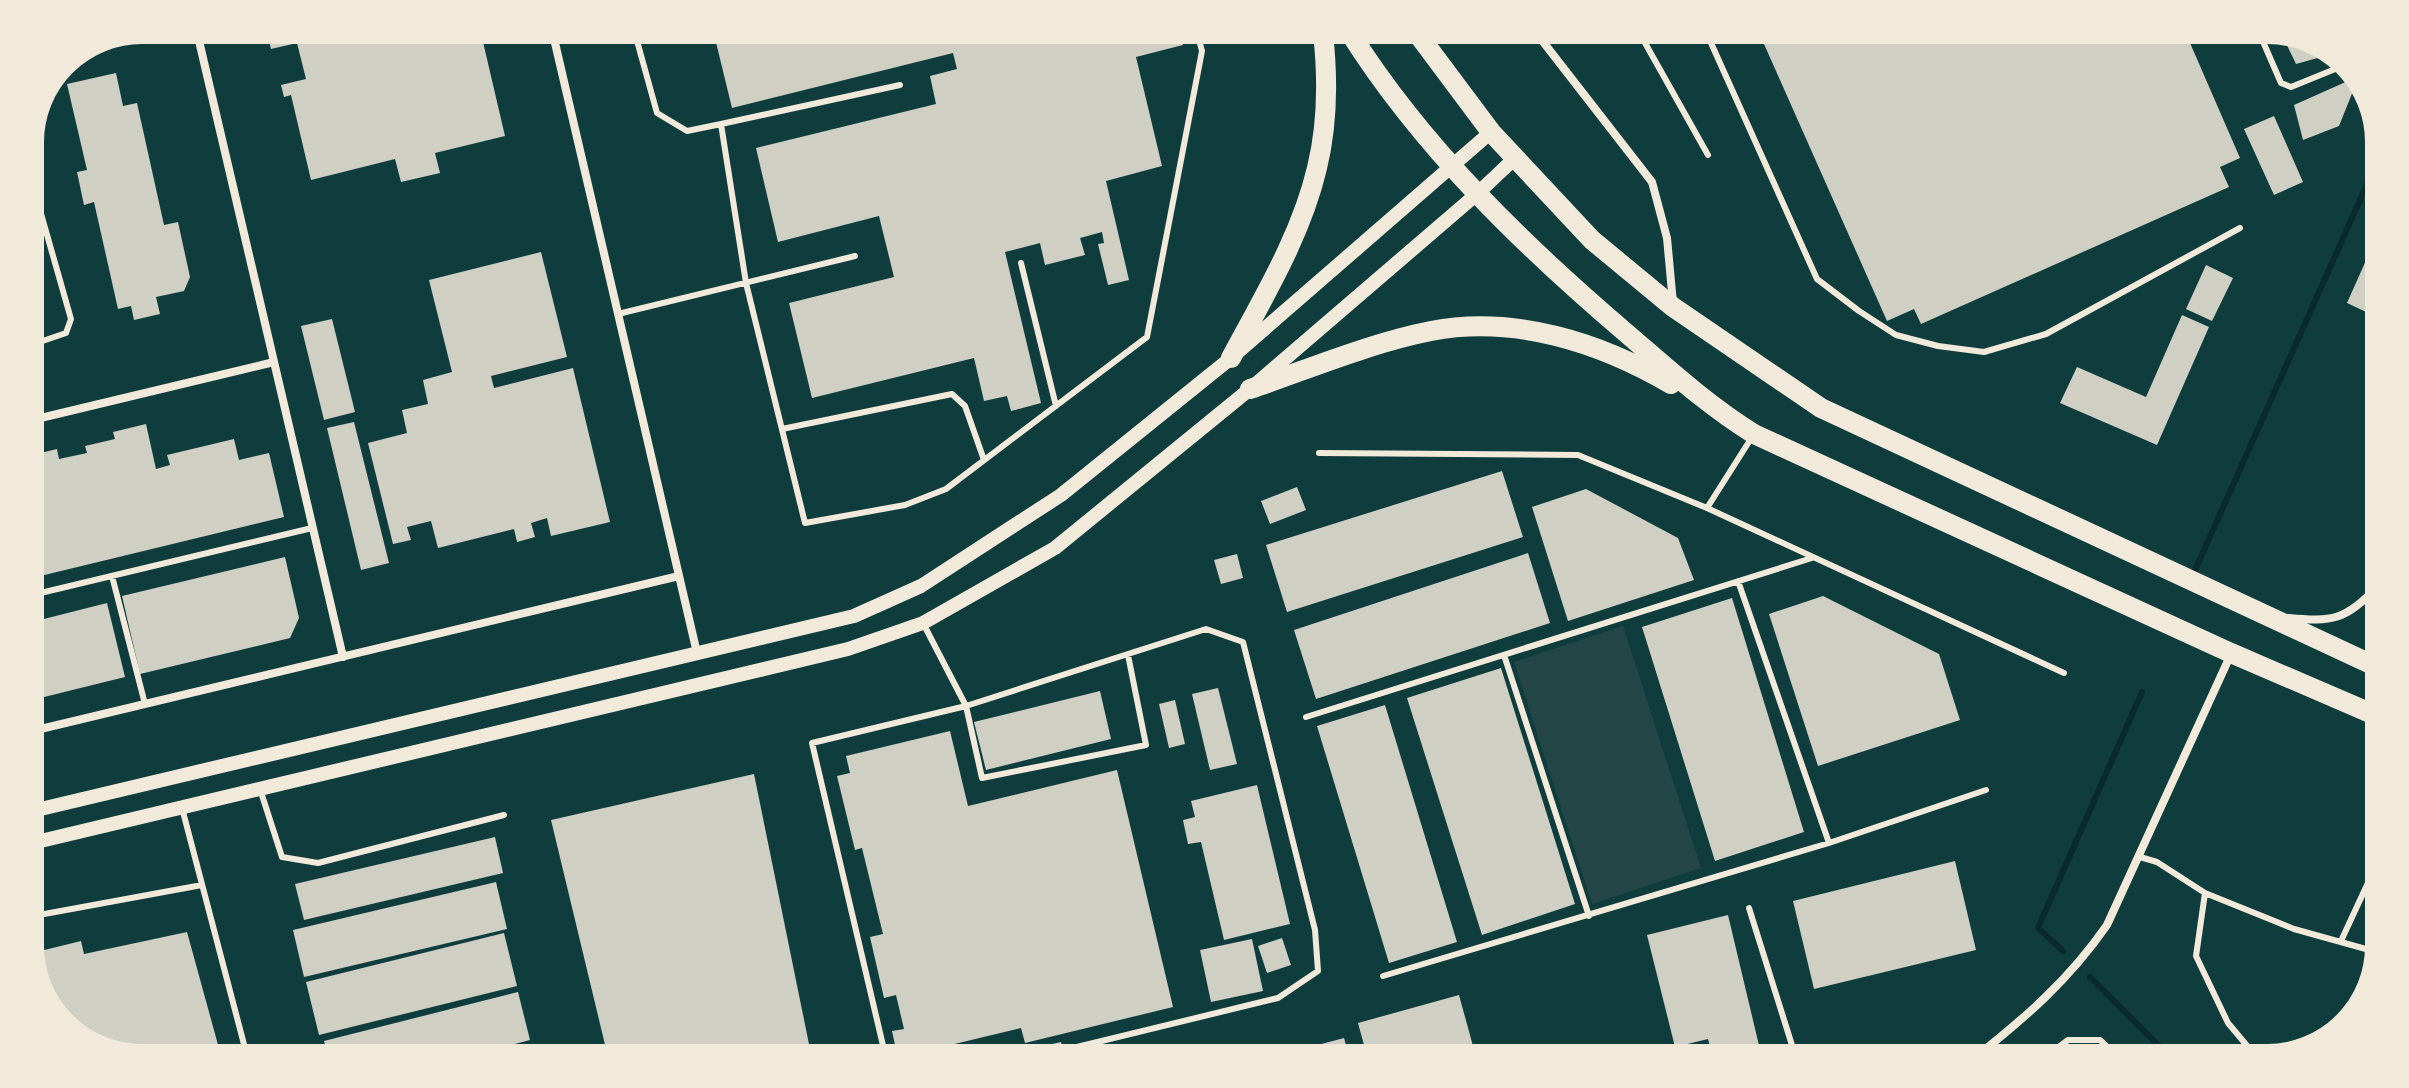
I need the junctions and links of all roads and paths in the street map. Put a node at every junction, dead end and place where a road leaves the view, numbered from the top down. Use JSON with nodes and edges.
{"nodes":[{"id":1,"x":199,"y":42,"type":"edge"},
{"id":2,"x":555,"y":42,"type":"edge"},
{"id":3,"x":637,"y":42,"type":"edge"},
{"id":4,"x":1200,"y":42,"type":"edge"},
{"id":5,"x":1324,"y":42,"type":"edge"},
{"id":6,"x":1356,"y":42,"type":"edge"},
{"id":7,"x":1424,"y":42,"type":"edge"},
{"id":8,"x":1543,"y":42,"type":"edge"},
{"id":9,"x":1644,"y":42,"type":"edge"},
{"id":10,"x":1711,"y":42,"type":"edge"},
{"id":11,"x":2263,"y":42,"type":"edge"},
{"id":12,"x":2335,"y":69,"type":"edge"},
{"id":13,"x":900,"y":85,"type":"dead end"},
{"id":14,"x":721,"y":124,"type":"junction"},
{"id":15,"x":1491,"y":132,"type":"junction"},
{"id":16,"x":1708,"y":155,"type":"dead end"},
{"id":17,"x":1515,"y":158,"type":"junction"},
{"id":18,"x":1454,"y":166,"type":"junction"},
{"id":19,"x":1478,"y":193,"type":"junction"},
{"id":20,"x":42,"y":217,"type":"edge"},
{"id":21,"x":2240,"y":228,"type":"dead end"},
{"id":22,"x":855,"y":256,"type":"dead end"},
{"id":23,"x":1021,"y":263,"type":"dead end"},
{"id":24,"x":746,"y":283,"type":"junction"},
{"id":25,"x":1673,"y":307,"type":"junction"},
{"id":26,"x":618,"y":314,"type":"junction"},
{"id":27,"x":42,"y":341,"type":"edge"},
{"id":28,"x":1231,"y":358,"type":"junction"},
{"id":29,"x":274,"y":362,"type":"junction"},
{"id":30,"x":1250,"y":389,"type":"junction"},
{"id":31,"x":1056,"y":406,"type":"junction"},
{"id":32,"x":1716,"y":410,"type":"junction"},
{"id":33,"x":42,"y":418,"type":"edge"},
{"id":34,"x":782,"y":429,"type":"junction"},
{"id":35,"x":1754,"y":434,"type":"junction"},
{"id":36,"x":1319,"y":453,"type":"dead end"},
{"id":37,"x":984,"y":460,"type":"junction"},
{"id":38,"x":1707,"y":508,"type":"junction"},
{"id":39,"x":312,"y":528,"type":"junction"},
{"id":40,"x":1812,"y":558,"type":"junction"},
{"id":41,"x":112,"y":576,"type":"junction"},
{"id":42,"x":679,"y":576,"type":"junction"},
{"id":43,"x":1738,"y":581,"type":"junction"},
{"id":44,"x":42,"y":593,"type":"edge"},
{"id":45,"x":2367,"y":598,"type":"edge"},
{"id":46,"x":2264,"y":615,"type":"junction"},
{"id":47,"x":923,"y":623,"type":"junction"},
{"id":48,"x":697,"y":653,"type":"junction"},
{"id":49,"x":2231,"y":653,"type":"junction"},
{"id":50,"x":1128,"y":655,"type":"junction"},
{"id":51,"x":1504,"y":655,"type":"junction"},
{"id":52,"x":343,"y":657,"type":"junction"},
{"id":53,"x":2367,"y":662,"type":"edge"},
{"id":54,"x":2064,"y":673,"type":"dead end"},
{"id":55,"x":145,"y":704,"type":"junction"},
{"id":56,"x":966,"y":706,"type":"junction"},
{"id":57,"x":2367,"y":712,"type":"edge"},
{"id":58,"x":1306,"y":717,"type":"dead end"},
{"id":59,"x":42,"y":729,"type":"edge"},
{"id":60,"x":260,"y":789,"type":"junction"},
{"id":61,"x":1986,"y":790,"type":"dead end"},
{"id":62,"x":182,"y":808,"type":"junction"},
{"id":63,"x":42,"y":809,"type":"edge"},
{"id":64,"x":504,"y":815,"type":"dead end"},
{"id":65,"x":42,"y":841,"type":"edge"},
{"id":66,"x":1829,"y":843,"type":"junction"},
{"id":67,"x":2140,"y":857,"type":"junction"},
{"id":68,"x":2367,"y":883,"type":"edge"},
{"id":69,"x":202,"y":885,"type":"junction"},
{"id":70,"x":2205,"y":893,"type":"junction"},
{"id":71,"x":1749,"y":908,"type":"dead end"},
{"id":72,"x":42,"y":914,"type":"edge"},
{"id":73,"x":1589,"y":916,"type":"junction"},
{"id":74,"x":2341,"y":941,"type":"junction"},
{"id":75,"x":2367,"y":949,"type":"edge"},
{"id":76,"x":1383,"y":976,"type":"dead end"},
{"id":77,"x":244,"y":1046,"type":"edge"},
{"id":78,"x":883,"y":1046,"type":"edge"},
{"id":79,"x":1081,"y":1046,"type":"edge"},
{"id":80,"x":1792,"y":1046,"type":"edge"},
{"id":81,"x":1989,"y":1046,"type":"edge"},
{"id":82,"x":2060,"y":1046,"type":"edge"},
{"id":83,"x":2106,"y":1046,"type":"edge"},
{"id":84,"x":2247,"y":1046,"type":"edge"}],
"edges":[{"from":1,"to":29,"type":"street"},
{"from":2,"to":26,"type":"street"},
{"from":3,"to":14,"type":"lane"},
{"from":4,"to":31,"type":"lane"},
{"from":5,"to":28,"type":"main road"},
{"from":6,"to":18,"type":"main road"},
{"from":7,"to":15,"type":"main road"},
{"from":8,"to":25,"type":"street"},
{"from":9,"to":16,"type":"lane"},
{"from":10,"to":21,"type":"lane"},
{"from":11,"to":12,"type":"lane"},
{"from":13,"to":14,"type":"lane"},
{"from":14,"to":24,"type":"lane"},
{"from":15,"to":17,"type":"main road"},
{"from":15,"to":18,"type":"street"},
{"from":17,"to":19,"type":"street"},
{"from":17,"to":25,"type":"main road"},
{"from":18,"to":19,"type":"main road"},
{"from":18,"to":28,"type":"street"},
{"from":19,"to":30,"type":"street"},
{"from":19,"to":32,"type":"main road"},
{"from":20,"to":27,"type":"lane"},
{"from":22,"to":24,"type":"lane"},
{"from":23,"to":31,"type":"lane"},
{"from":24,"to":26,"type":"lane"},
{"from":24,"to":34,"type":"lane"},
{"from":25,"to":46,"type":"main road"},
{"from":26,"to":42,"type":"street"},
{"from":28,"to":48,"type":"street"},
{"from":29,"to":33,"type":"street"},
{"from":29,"to":39,"type":"street"},
{"from":30,"to":32,"type":"main road"},
{"from":30,"to":47,"type":"street"},
{"from":31,"to":37,"type":"lane"},
{"from":32,"to":35,"type":"main road"},
{"from":34,"to":37,"type":"lane"},
{"from":34,"to":37,"type":"lane"},
{"from":35,"to":38,"type":"lane"},
{"from":35,"to":49,"type":"main road"},
{"from":36,"to":38,"type":"lane"},
{"from":38,"to":40,"type":"lane"},
{"from":39,"to":41,"type":"lane"},
{"from":39,"to":52,"type":"street"},
{"from":40,"to":43,"type":"lane"},
{"from":40,"to":54,"type":"lane"},
{"from":41,"to":44,"type":"lane"},
{"from":41,"to":55,"type":"lane"},
{"from":42,"to":48,"type":"street"},
{"from":42,"to":52,"type":"street"},
{"from":43,"to":51,"type":"lane"},
{"from":43,"to":66,"type":"lane"},
{"from":45,"to":46,"type":"street"},
{"from":46,"to":53,"type":"main road"},
{"from":47,"to":56,"type":"lane"},
{"from":47,"to":60,"type":"street"},
{"from":48,"to":63,"type":"street"},
{"from":49,"to":57,"type":"main road"},
{"from":49,"to":67,"type":"street"},
{"from":50,"to":56,"type":"lane"},
{"from":50,"to":56,"type":"lane"},
{"from":50,"to":79,"type":"lane"},
{"from":51,"to":58,"type":"lane"},
{"from":51,"to":73,"type":"lane"},
{"from":52,"to":55,"type":"street"},
{"from":55,"to":59,"type":"street"},
{"from":56,"to":78,"type":"lane"},
{"from":60,"to":62,"type":"street"},
{"from":60,"to":64,"type":"lane"},
{"from":61,"to":66,"type":"lane"},
{"from":62,"to":65,"type":"street"},
{"from":62,"to":69,"type":"lane"},
{"from":66,"to":73,"type":"lane"},
{"from":67,"to":70,"type":"lane"},
{"from":67,"to":81,"type":"street"},
{"from":68,"to":74,"type":"lane"},
{"from":69,"to":72,"type":"lane"},
{"from":69,"to":77,"type":"lane"},
{"from":70,"to":74,"type":"lane"},
{"from":70,"to":84,"type":"lane"},
{"from":71,"to":80,"type":"lane"},
{"from":73,"to":76,"type":"lane"},
{"from":74,"to":75,"type":"lane"},
{"from":82,"to":83,"type":"lane"}]}
